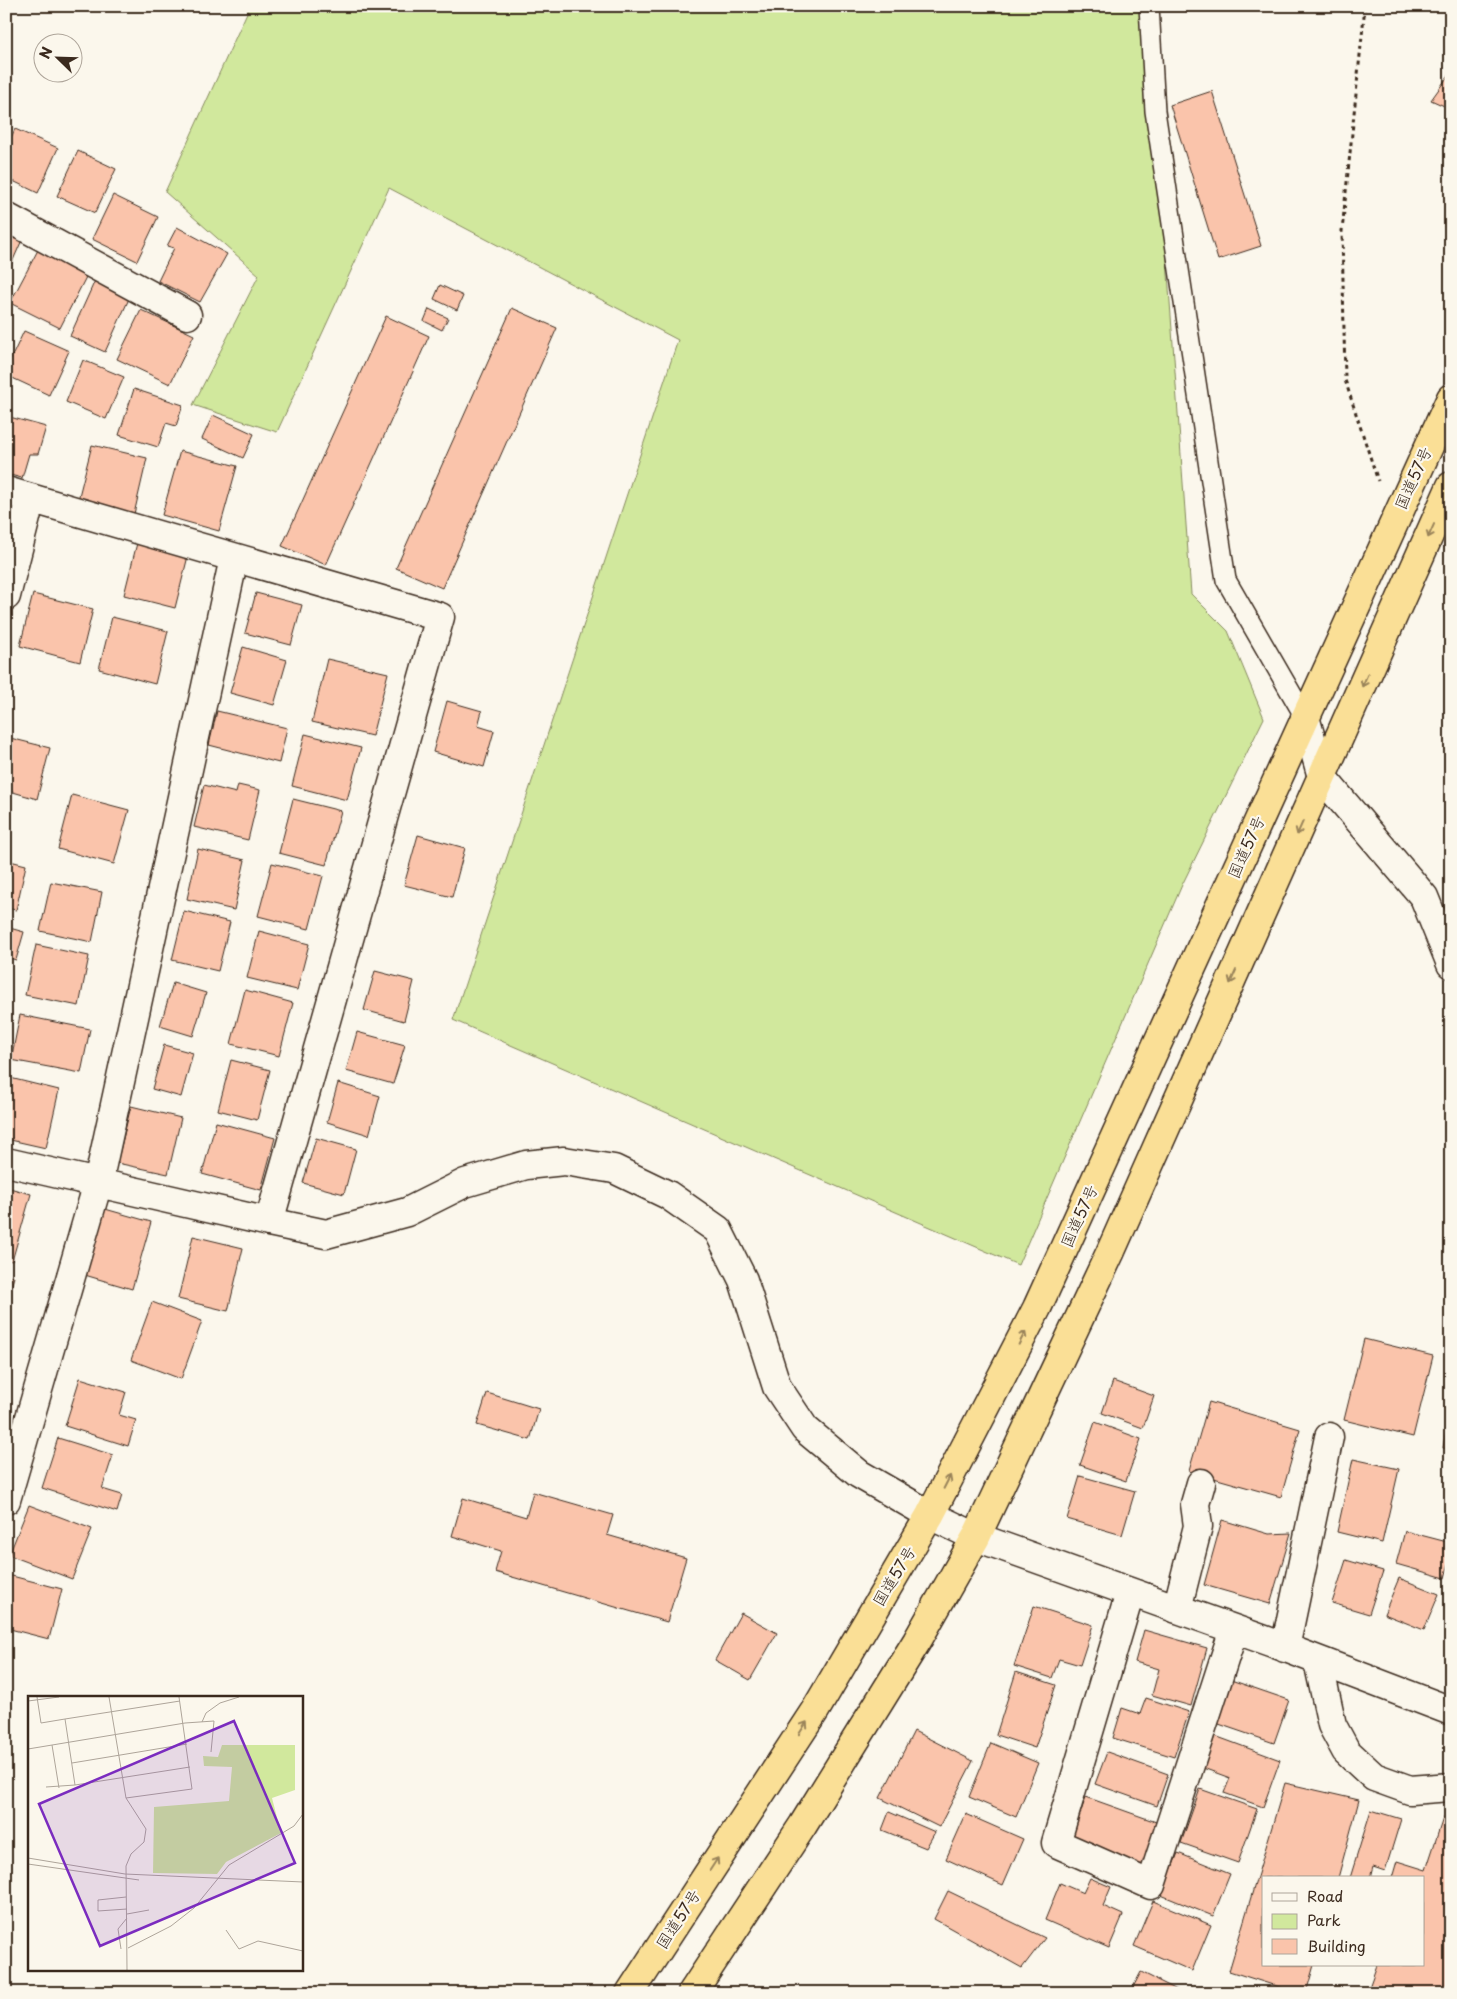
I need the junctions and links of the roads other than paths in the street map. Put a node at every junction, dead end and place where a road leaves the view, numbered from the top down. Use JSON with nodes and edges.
{"nodes":[{"id":1,"x":1148,"y":6,"type":"edge"},
{"id":2,"x":6,"y":217,"type":"edge"},
{"id":3,"x":187,"y":315,"type":"dead end"},
{"id":4,"x":1451,"y":398,"type":"edge"},
{"id":5,"x":1451,"y":486,"type":"edge"},
{"id":6,"x":18,"y":494,"type":"edge"},
{"id":7,"x":234,"y":558,"type":"junction"},
{"id":8,"x":6,"y":596,"type":"edge"},
{"id":9,"x":1305,"y":718,"type":"junction"},
{"id":10,"x":1322,"y":777,"type":"junction"},
{"id":11,"x":1451,"y":964,"type":"edge"},
{"id":12,"x":6,"y":1162,"type":"edge"},
{"id":13,"x":98,"y":1182,"type":"junction"},
{"id":14,"x":269,"y":1222,"type":"junction"},
{"id":15,"x":1329,"y":1437,"type":"dead end"},
{"id":16,"x":1201,"y":1483,"type":"dead end"},
{"id":17,"x":6,"y":1500,"type":"edge"},
{"id":18,"x":930,"y":1515,"type":"junction"},
{"id":19,"x":976,"y":1538,"type":"junction"},
{"id":20,"x":1130,"y":1593,"type":"junction"},
{"id":21,"x":1176,"y":1609,"type":"junction"},
{"id":22,"x":1234,"y":1629,"type":"junction"},
{"id":23,"x":1284,"y":1648,"type":"junction"},
{"id":24,"x":1318,"y":1660,"type":"junction"},
{"id":25,"x":1451,"y":1711,"type":"edge"},
{"id":26,"x":1451,"y":1787,"type":"edge"},
{"id":27,"x":630,"y":1993,"type":"edge"},
{"id":28,"x":692,"y":1993,"type":"edge"}],
"edges":[{"from":1,"to":9,"type":"lane"},
{"from":2,"to":3,"type":"street"},
{"from":4,"to":9,"type":"highway","name":"国道57号"},
{"from":5,"to":10,"type":"highway","one_way":true},
{"from":6,"to":7,"type":"street"},
{"from":6,"to":8,"type":"street"},
{"from":7,"to":13,"type":"street"},
{"from":7,"to":14,"type":"street"},
{"from":9,"to":10,"type":"street"},
{"from":18,"to":9,"type":"highway","name":"国道57号","one_way":true},
{"from":10,"to":11,"type":"street"},
{"from":10,"to":19,"type":"highway","one_way":true},
{"from":12,"to":13,"type":"street"},
{"from":13,"to":14,"type":"street"},
{"from":13,"to":17,"type":"street"},
{"from":14,"to":18,"type":"street"},
{"from":15,"to":23,"type":"street"},
{"from":16,"to":21,"type":"street"},
{"from":18,"to":19,"type":"street"},
{"from":27,"to":18,"type":"highway","name":"国道57号","one_way":true},
{"from":19,"to":20,"type":"street"},
{"from":19,"to":28,"type":"highway"},
{"from":20,"to":21,"type":"street"},
{"from":20,"to":22,"type":"street"},
{"from":21,"to":22,"type":"street"},
{"from":22,"to":23,"type":"street"},
{"from":23,"to":24,"type":"street"},
{"from":24,"to":25,"type":"street"},
{"from":24,"to":26,"type":"street"}]}
